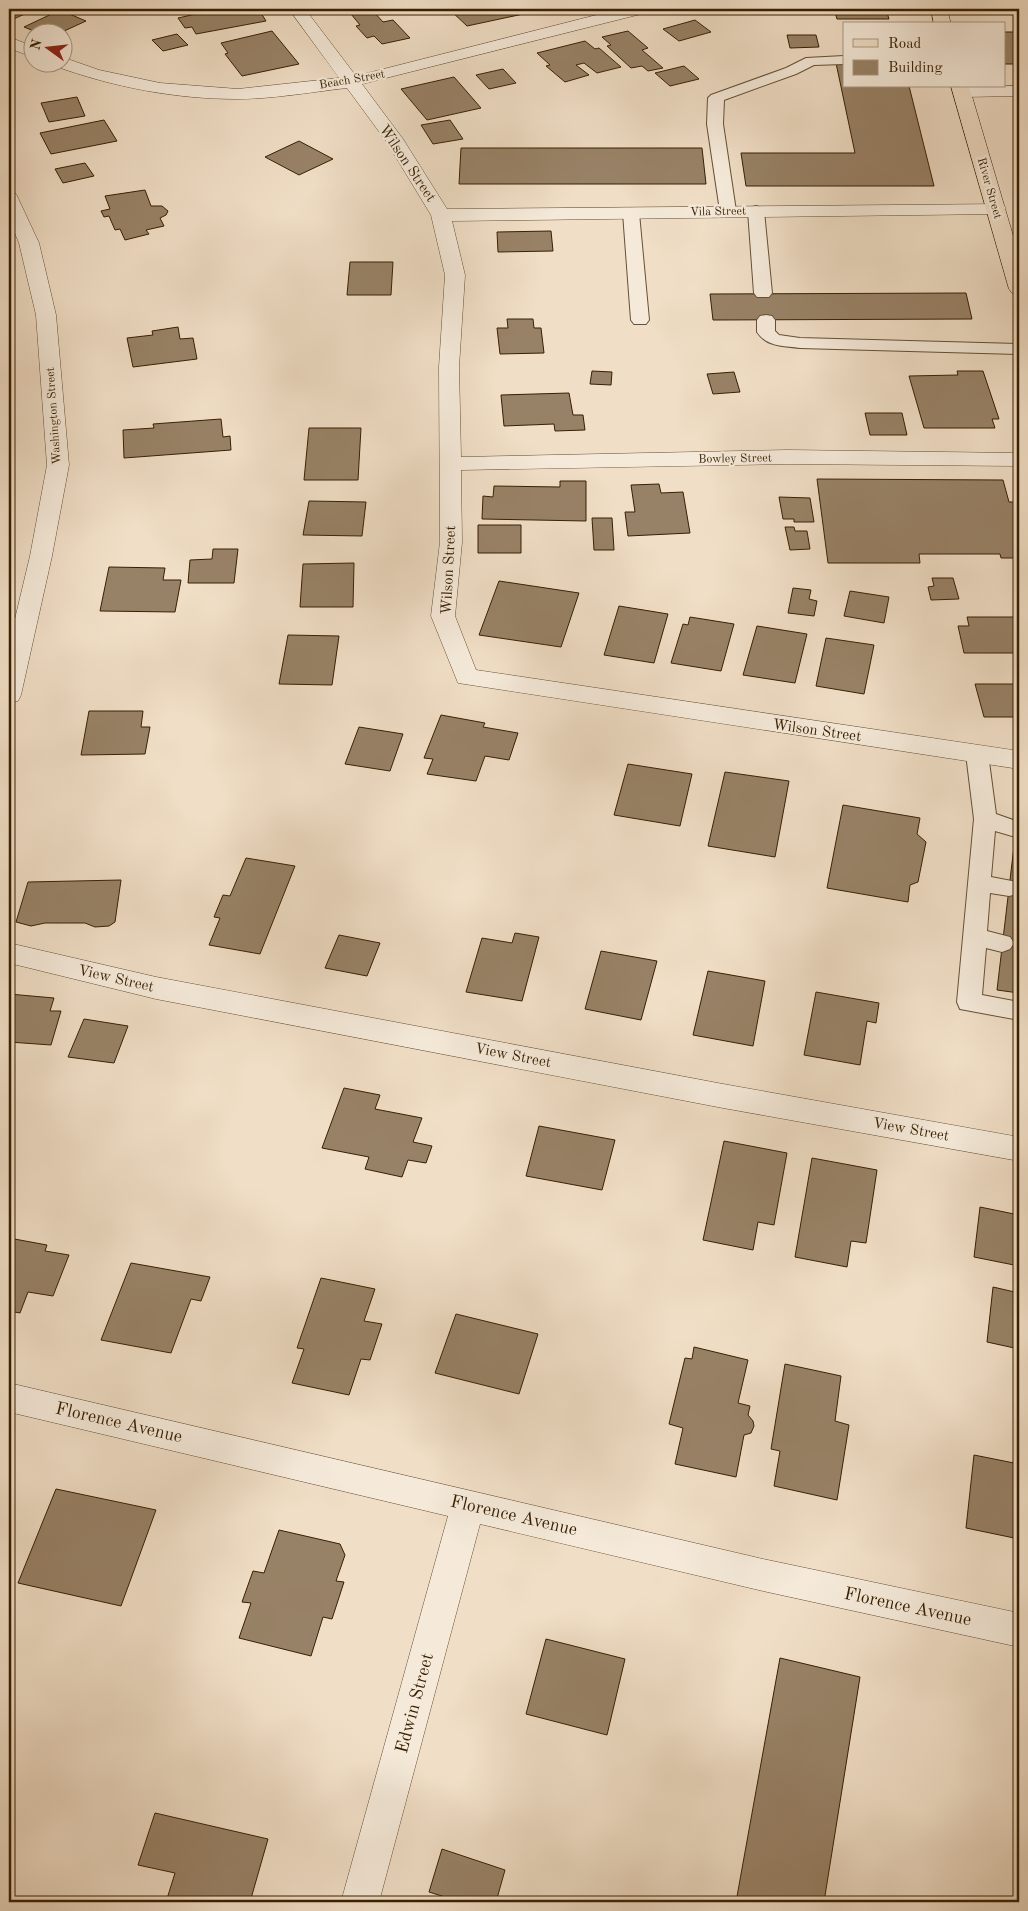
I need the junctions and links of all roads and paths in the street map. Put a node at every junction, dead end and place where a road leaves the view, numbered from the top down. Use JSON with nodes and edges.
{"nodes":[{"id":1,"x":297,"y":9,"type":"edge"},
{"id":2,"x":640,"y":9,"type":"edge"},
{"id":3,"x":939,"y":9,"type":"edge"},
{"id":4,"x":607,"y":12,"type":"edge"},
{"id":5,"x":942,"y":22,"type":"edge"},
{"id":6,"x":9,"y":42,"type":"edge"},
{"id":7,"x":22,"y":48,"type":"edge"},
{"id":8,"x":843,"y":60,"type":"edge"},
{"id":9,"x":72,"y":66,"type":"edge"},
{"id":10,"x":351,"y":82,"type":"junction"},
{"id":11,"x":961,"y":89,"type":"edge"},
{"id":12,"x":1019,"y":91,"type":"edge"},
{"id":13,"x":9,"y":198,"type":"edge"},
{"id":14,"x":996,"y":208,"type":"junction"},
{"id":15,"x":728,"y":211,"type":"junction"},
{"id":16,"x":756,"y":211,"type":"junction"},
{"id":17,"x":630,"y":212,"type":"junction"},
{"id":18,"x":441,"y":215,"type":"junction"},
{"id":19,"x":1016,"y":262,"type":"edge"},
{"id":20,"x":1019,"y":289,"type":"edge"},
{"id":21,"x":763,"y":293,"type":"dead end"},
{"id":22,"x":640,"y":320,"type":"dead end"},
{"id":23,"x":766,"y":320,"type":"dead end"},
{"id":24,"x":1019,"y":349,"type":"edge"},
{"id":25,"x":1019,"y":459,"type":"edge"},
{"id":26,"x":451,"y":464,"type":"junction"},
{"id":27,"x":9,"y":695,"type":"edge"},
{"id":28,"x":977,"y":754,"type":"junction"},
{"id":29,"x":1019,"y":760,"type":"edge"},
{"id":30,"x":985,"y":819,"type":"junction"},
{"id":31,"x":1019,"y":830,"type":"edge"},
{"id":32,"x":978,"y":883,"type":"junction"},
{"id":33,"x":1008,"y":888,"type":"dead end"},
{"id":34,"x":974,"y":937,"type":"junction"},
{"id":35,"x":1002,"y":943,"type":"dead end"},
{"id":36,"x":9,"y":952,"type":"edge"},
{"id":37,"x":1019,"y":1011,"type":"edge"},
{"id":38,"x":1019,"y":1149,"type":"edge"},
{"id":39,"x":9,"y":1397,"type":"edge"},
{"id":40,"x":468,"y":1504,"type":"junction"},
{"id":41,"x":1019,"y":1630,"type":"edge"},
{"id":42,"x":360,"y":1902,"type":"edge"}],
"edges":[{"from":1,"to":10,"type":"street","name":"Wilson Street"},
{"from":2,"to":4,"type":"street","name":"Beach Street"},
{"from":3,"to":5,"type":"main road"},
{"from":4,"to":10,"type":"street","name":"Beach Street"},
{"from":6,"to":7,"type":"street"},
{"from":8,"to":15,"type":"lane"},
{"from":9,"to":10,"type":"street","name":"Beach Street"},
{"from":10,"to":18,"type":"street","name":"Wilson Street"},
{"from":11,"to":12,"type":"street"},
{"from":11,"to":14,"type":"main road","name":"River Street"},
{"from":13,"to":27,"type":"street","name":"Washington Street"},
{"from":14,"to":16,"type":"street","name":"Vila Street"},
{"from":14,"to":19,"type":"main road","name":"River Street"},
{"from":15,"to":16,"type":"street","name":"Vila Street"},
{"from":15,"to":17,"type":"street","name":"Vila Street"},
{"from":16,"to":21,"type":"lane"},
{"from":17,"to":18,"type":"street","name":"Vila Street"},
{"from":17,"to":22,"type":"lane"},
{"from":18,"to":26,"type":"street","name":"Wilson Street"},
{"from":19,"to":20,"type":"main road","name":"River Street"},
{"from":23,"to":24,"type":"lane"},
{"from":25,"to":26,"type":"street","name":"Bowley Street"},
{"from":26,"to":28,"type":"street","name":"Wilson Street"},
{"from":28,"to":29,"type":"street","name":"Wilson Street"},
{"from":28,"to":30,"type":"lane"},
{"from":30,"to":31,"type":"lane"},
{"from":30,"to":32,"type":"lane"},
{"from":32,"to":33,"type":"lane"},
{"from":32,"to":34,"type":"lane"},
{"from":34,"to":35,"type":"lane"},
{"from":34,"to":37,"type":"lane"},
{"from":36,"to":38,"type":"street","name":"View Street"},
{"from":39,"to":40,"type":"street","name":"Florence Avenue"},
{"from":40,"to":41,"type":"street","name":"Florence Avenue"},
{"from":40,"to":42,"type":"street","name":"Edwin Street"}]}
